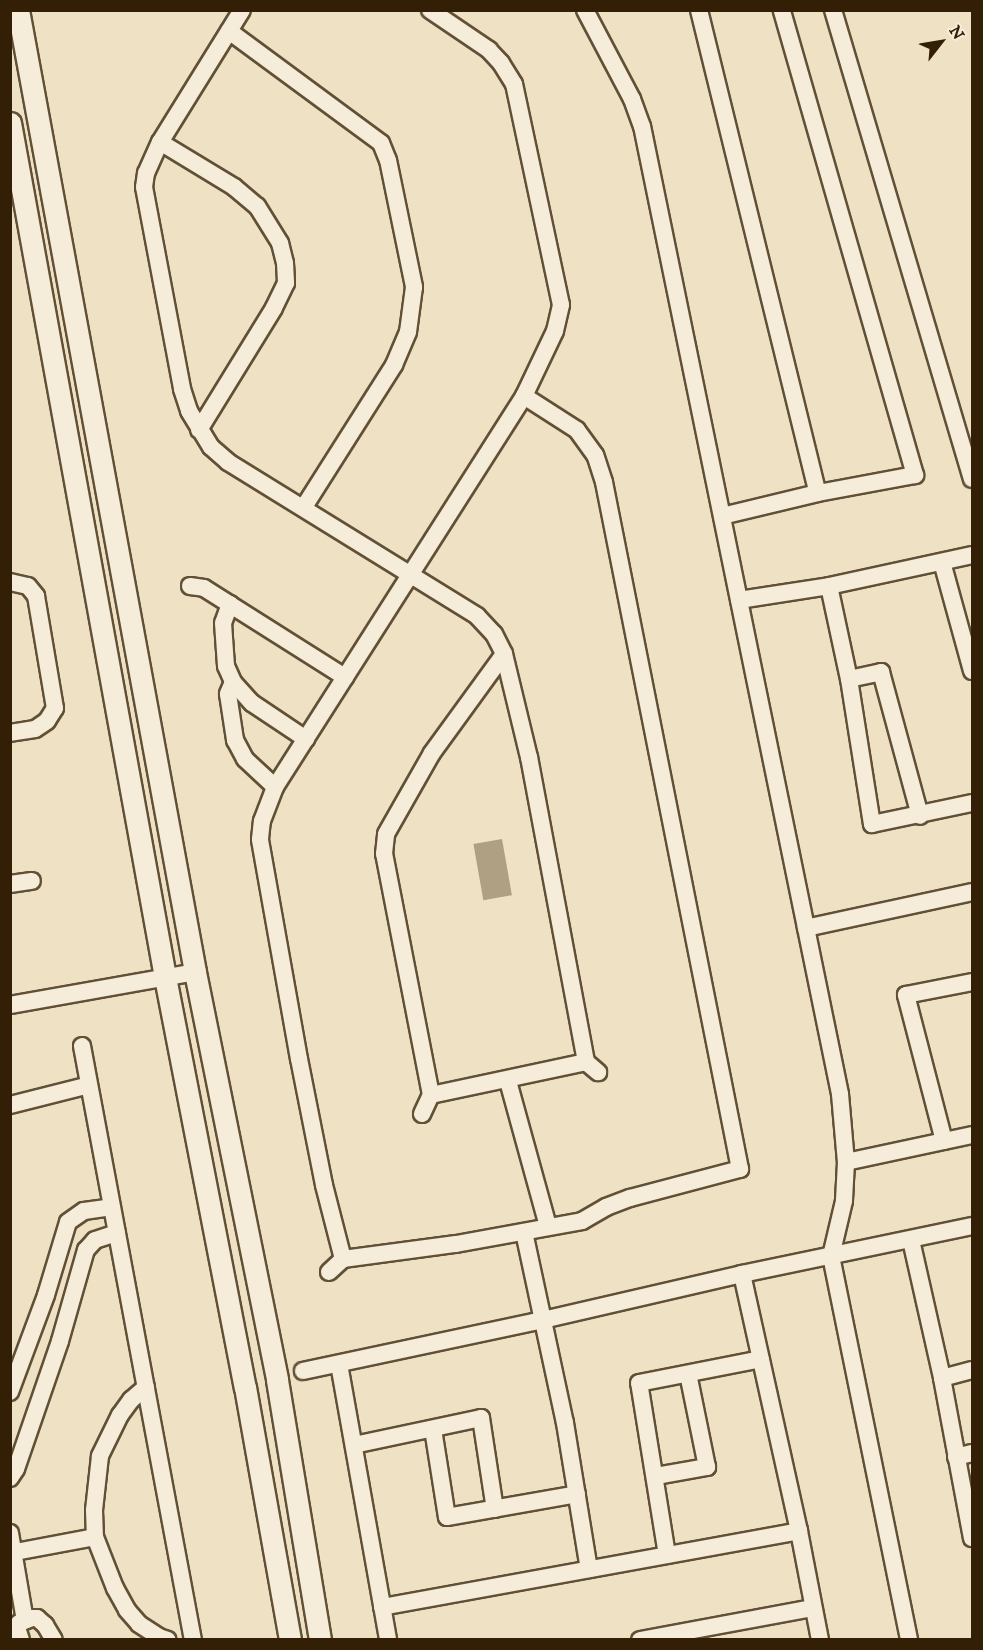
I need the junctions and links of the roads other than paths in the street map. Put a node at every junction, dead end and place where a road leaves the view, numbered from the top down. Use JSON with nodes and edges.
{"nodes":[{"id":1,"x":18,"y":10,"type":"edge"},
{"id":2,"x":242,"y":10,"type":"edge"},
{"id":3,"x":430,"y":10,"type":"edge"},
{"id":4,"x":699,"y":10,"type":"edge"},
{"id":5,"x":782,"y":10,"type":"edge"},
{"id":6,"x":833,"y":10,"type":"edge"},
{"id":7,"x":591,"y":12,"type":"edge"},
{"id":8,"x":457,"y":17,"type":"edge"},
{"id":9,"x":229,"y":31,"type":"junction"},
{"id":10,"x":10,"y":123,"type":"edge"},
{"id":11,"x":160,"y":142,"type":"junction"},
{"id":12,"x":524,"y":396,"type":"junction"},
{"id":13,"x":199,"y":430,"type":"junction"},
{"id":14,"x":972,"y":479,"type":"edge"},
{"id":15,"x":818,"y":493,"type":"junction"},
{"id":16,"x":304,"y":507,"type":"junction"},
{"id":17,"x":722,"y":516,"type":"junction"},
{"id":18,"x":972,"y":555,"type":"edge"},
{"id":19,"x":942,"y":562,"type":"junction"},
{"id":20,"x":409,"y":572,"type":"junction"},
{"id":21,"x":10,"y":582,"type":"edge"},
{"id":22,"x":190,"y":586,"type":"dead end"},
{"id":23,"x":829,"y":586,"type":"junction"},
{"id":24,"x":739,"y":600,"type":"junction"},
{"id":25,"x":230,"y":604,"type":"junction"},
{"id":26,"x":504,"y":654,"type":"junction"},
{"id":27,"x":972,"y":671,"type":"edge"},
{"id":28,"x":345,"y":677,"type":"junction"},
{"id":29,"x":849,"y":679,"type":"junction"},
{"id":30,"x":233,"y":682,"type":"junction"},
{"id":31,"x":10,"y":733,"type":"edge"},
{"id":32,"x":306,"y":739,"type":"junction"},
{"id":33,"x":275,"y":787,"type":"junction"},
{"id":34,"x":972,"y":803,"type":"edge"},
{"id":35,"x":920,"y":816,"type":"junction"},
{"id":36,"x":32,"y":881,"type":"dead end"},
{"id":37,"x":10,"y":884,"type":"edge"},
{"id":38,"x":972,"y":892,"type":"edge"},
{"id":39,"x":806,"y":928,"type":"junction"},
{"id":40,"x":195,"y":972,"type":"junction"},
{"id":41,"x":165,"y":977,"type":"junction"},
{"id":42,"x":972,"y":984,"type":"edge"},
{"id":43,"x":10,"y":1005,"type":"edge"},
{"id":44,"x":82,"y":1046,"type":"dead end"},
{"id":45,"x":508,"y":1081,"type":"junction"},
{"id":46,"x":89,"y":1085,"type":"junction"},
{"id":47,"x":431,"y":1095,"type":"junction"},
{"id":48,"x":10,"y":1105,"type":"edge"},
{"id":49,"x":422,"y":1114,"type":"dead end"},
{"id":50,"x":972,"y":1135,"type":"edge"},
{"id":51,"x":944,"y":1141,"type":"junction"},
{"id":52,"x":846,"y":1162,"type":"junction"},
{"id":53,"x":112,"y":1207,"type":"junction"},
{"id":54,"x":548,"y":1226,"type":"junction"},
{"id":55,"x":972,"y":1226,"type":"edge"},
{"id":56,"x":524,"y":1232,"type":"junction"},
{"id":57,"x":117,"y":1233,"type":"junction"},
{"id":58,"x":911,"y":1240,"type":"junction"},
{"id":59,"x":831,"y":1256,"type":"junction"},
{"id":60,"x":343,"y":1259,"type":"junction"},
{"id":61,"x":329,"y":1272,"type":"dead end"},
{"id":62,"x":742,"y":1274,"type":"junction"},
{"id":63,"x":543,"y":1320,"type":"junction"},
{"id":64,"x":761,"y":1359,"type":"junction"},
{"id":65,"x":339,"y":1364,"type":"junction"},
{"id":66,"x":972,"y":1370,"type":"edge"},
{"id":67,"x":303,"y":1371,"type":"dead end"},
{"id":68,"x":688,"y":1374,"type":"junction"},
{"id":69,"x":942,"y":1378,"type":"junction"},
{"id":70,"x":146,"y":1387,"type":"junction"},
{"id":71,"x":10,"y":1392,"type":"edge"},
{"id":72,"x":433,"y":1429,"type":"junction"},
{"id":73,"x":354,"y":1445,"type":"junction"},
{"id":74,"x":964,"y":1455,"type":"edge"},
{"id":75,"x":656,"y":1476,"type":"junction"},
{"id":76,"x":10,"y":1478,"type":"edge"},
{"id":77,"x":577,"y":1494,"type":"junction"},
{"id":78,"x":495,"y":1509,"type":"junction"},
{"id":79,"x":799,"y":1531,"type":"junction"},
{"id":80,"x":10,"y":1533,"type":"edge"},
{"id":81,"x":95,"y":1537,"type":"junction"},
{"id":82,"x":972,"y":1538,"type":"edge"},
{"id":83,"x":13,"y":1552,"type":"edge"},
{"id":84,"x":667,"y":1555,"type":"junction"},
{"id":85,"x":589,"y":1569,"type":"junction"},
{"id":86,"x":382,"y":1607,"type":"junction"},
{"id":87,"x":813,"y":1608,"type":"junction"},
{"id":88,"x":25,"y":1621,"type":"junction"},
{"id":89,"x":682,"y":1636,"type":"edge"},
{"id":90,"x":21,"y":1640,"type":"edge"},
{"id":91,"x":54,"y":1640,"type":"edge"},
{"id":92,"x":168,"y":1640,"type":"edge"},
{"id":93,"x":193,"y":1640,"type":"edge"},
{"id":94,"x":290,"y":1640,"type":"edge"},
{"id":95,"x":320,"y":1640,"type":"edge"},
{"id":96,"x":388,"y":1640,"type":"edge"},
{"id":97,"x":640,"y":1640,"type":"edge"},
{"id":98,"x":820,"y":1640,"type":"edge"},
{"id":99,"x":909,"y":1640,"type":"edge"}],
"edges":[{"from":1,"to":40,"type":"street"},
{"from":2,"to":9,"type":"street"},
{"from":3,"to":8,"type":"street"},
{"from":4,"to":15,"type":"street"},
{"from":5,"to":15,"type":"street"},
{"from":6,"to":14,"type":"street"},
{"from":7,"to":17,"type":"street"},
{"from":8,"to":12,"type":"street"},
{"from":9,"to":11,"type":"street"},
{"from":9,"to":16,"type":"street"},
{"from":10,"to":41,"type":"street"},
{"from":11,"to":13,"type":"street"},
{"from":11,"to":13,"type":"street"},
{"from":12,"to":20,"type":"street"},
{"from":12,"to":54,"type":"street"},
{"from":13,"to":16,"type":"street"},
{"from":15,"to":17,"type":"street"},
{"from":16,"to":20,"type":"street"},
{"from":17,"to":24,"type":"street"},
{"from":18,"to":19,"type":"street"},
{"from":19,"to":23,"type":"street"},
{"from":19,"to":27,"type":"street"},
{"from":20,"to":26,"type":"street"},
{"from":20,"to":28,"type":"street"},
{"from":21,"to":31,"type":"street"},
{"from":22,"to":25,"type":"street"},
{"from":23,"to":24,"type":"street"},
{"from":23,"to":29,"type":"street"},
{"from":24,"to":39,"type":"street"},
{"from":25,"to":28,"type":"street"},
{"from":25,"to":30,"type":"street"},
{"from":26,"to":45,"type":"street"},
{"from":26,"to":47,"type":"street"},
{"from":28,"to":32,"type":"street"},
{"from":29,"to":35,"type":"street"},
{"from":29,"to":35,"type":"street"},
{"from":30,"to":32,"type":"street"},
{"from":30,"to":33,"type":"street"},
{"from":32,"to":33,"type":"street"},
{"from":33,"to":60,"type":"street"},
{"from":34,"to":35,"type":"street"},
{"from":36,"to":37,"type":"street"},
{"from":38,"to":39,"type":"street"},
{"from":39,"to":52,"type":"street"},
{"from":40,"to":41,"type":"street"},
{"from":40,"to":95,"type":"street"},
{"from":41,"to":43,"type":"street"},
{"from":41,"to":94,"type":"street"},
{"from":42,"to":51,"type":"street"},
{"from":44,"to":46,"type":"street"},
{"from":45,"to":47,"type":"street"},
{"from":45,"to":54,"type":"street"},
{"from":46,"to":48,"type":"street"},
{"from":46,"to":53,"type":"street"},
{"from":47,"to":49,"type":"street"},
{"from":50,"to":51,"type":"street"},
{"from":51,"to":52,"type":"street"},
{"from":52,"to":59,"type":"street"},
{"from":53,"to":57,"type":"street"},
{"from":53,"to":71,"type":"street"},
{"from":54,"to":56,"type":"street"},
{"from":55,"to":58,"type":"street"},
{"from":56,"to":60,"type":"street"},
{"from":56,"to":63,"type":"street"},
{"from":57,"to":70,"type":"street"},
{"from":57,"to":76,"type":"street"},
{"from":58,"to":59,"type":"street"},
{"from":58,"to":69,"type":"street"},
{"from":59,"to":62,"type":"street"},
{"from":59,"to":99,"type":"street"},
{"from":60,"to":61,"type":"street"},
{"from":62,"to":63,"type":"street"},
{"from":62,"to":64,"type":"street"},
{"from":63,"to":65,"type":"street"},
{"from":63,"to":77,"type":"street"},
{"from":64,"to":68,"type":"street"},
{"from":64,"to":79,"type":"street"},
{"from":65,"to":67,"type":"street"},
{"from":65,"to":73,"type":"street"},
{"from":66,"to":69,"type":"street"},
{"from":68,"to":75,"type":"street"},
{"from":68,"to":75,"type":"street"},
{"from":69,"to":74,"type":"street"},
{"from":70,"to":81,"type":"street"},
{"from":70,"to":93,"type":"street"},
{"from":72,"to":73,"type":"street"},
{"from":72,"to":78,"type":"street"},
{"from":72,"to":78,"type":"street"},
{"from":73,"to":86,"type":"street"},
{"from":74,"to":82,"type":"street"},
{"from":75,"to":84,"type":"street"},
{"from":77,"to":78,"type":"street"},
{"from":77,"to":85,"type":"street"},
{"from":79,"to":84,"type":"street"},
{"from":79,"to":87,"type":"street"},
{"from":80,"to":83,"type":"street"},
{"from":81,"to":83,"type":"street"},
{"from":81,"to":92,"type":"street"},
{"from":83,"to":88,"type":"street"},
{"from":84,"to":85,"type":"street"},
{"from":85,"to":86,"type":"street"},
{"from":86,"to":96,"type":"street"},
{"from":87,"to":89,"type":"street"},
{"from":87,"to":98,"type":"street"},
{"from":88,"to":90,"type":"street"},
{"from":88,"to":91,"type":"street"},
{"from":89,"to":97,"type":"street"}]}
